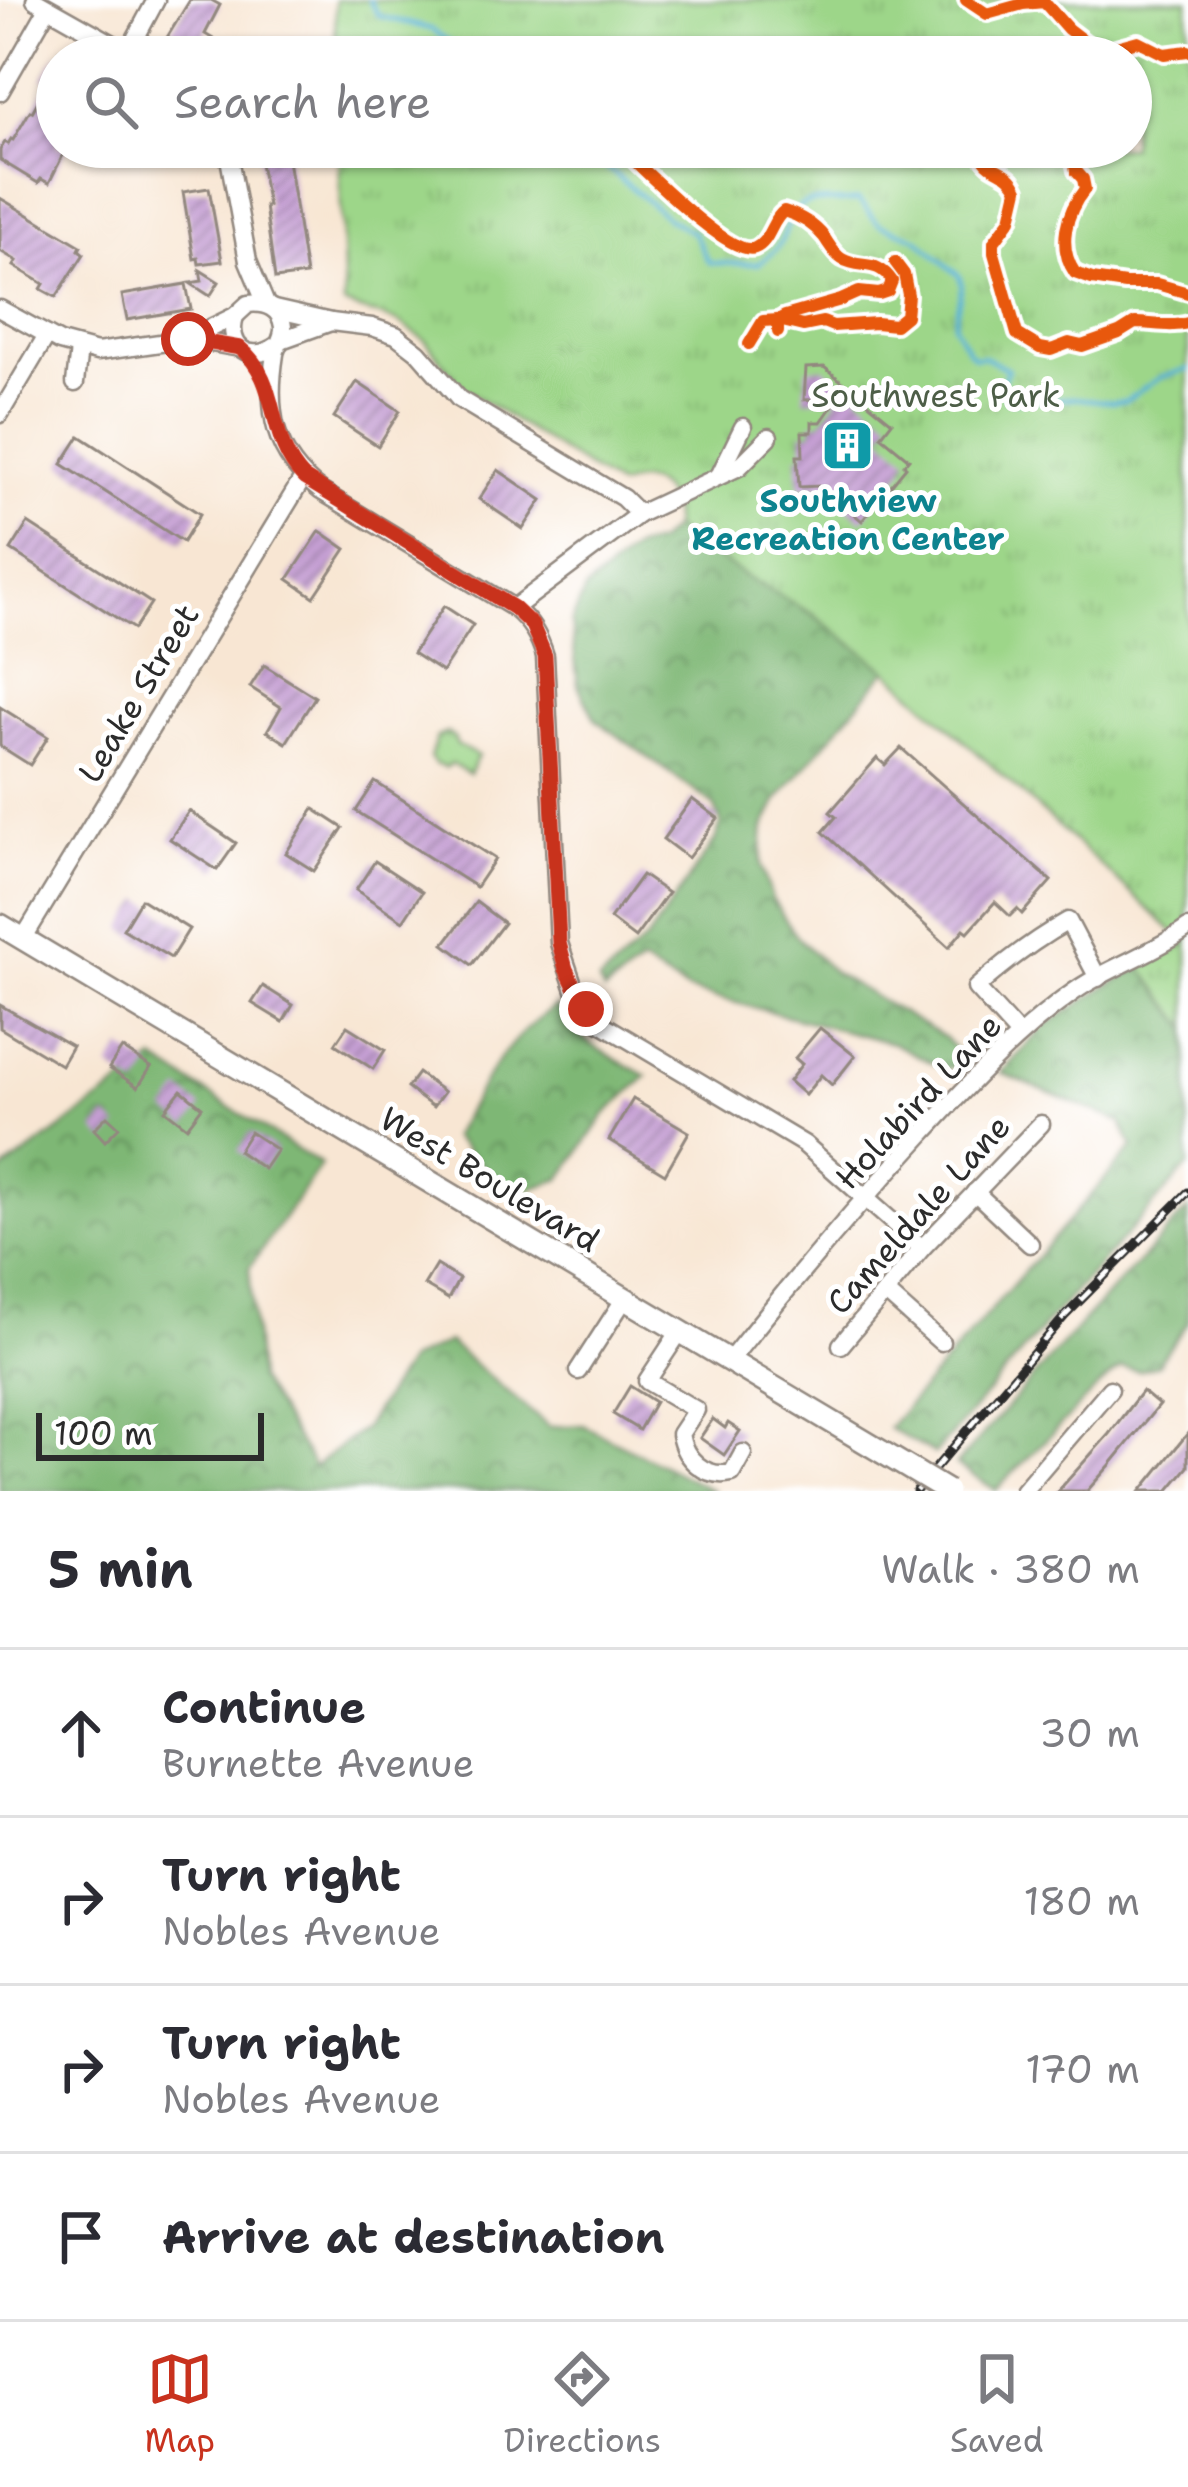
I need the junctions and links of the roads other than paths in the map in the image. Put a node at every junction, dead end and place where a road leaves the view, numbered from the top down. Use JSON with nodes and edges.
{"nodes":[{"id":1,"x":155,"y":0,"type":"edge"},
{"id":2,"x":42,"y":4,"type":"edge"},
{"id":3,"x":98,"y":36,"type":"edge"},
{"id":4,"x":140,"y":36,"type":"edge"},
{"id":5,"x":0,"y":92,"type":"edge"},
{"id":6,"x":231,"y":168,"type":"edge"},
{"id":7,"x":248,"y":261,"type":"junction"},
{"id":8,"x":270,"y":306,"type":"junction"},
{"id":9,"x":0,"y":309,"type":"edge"},
{"id":10,"x":238,"y":313,"type":"junction"},
{"id":11,"x":331,"y":322,"type":"junction"},
{"id":12,"x":47,"y":335,"type":"junction"},
{"id":13,"x":188,"y":339,"type":"junction"},
{"id":14,"x":279,"y":343,"type":"junction"},
{"id":15,"x":79,"y":349,"type":"junction"},
{"id":16,"x":243,"y":350,"type":"junction"},
{"id":17,"x":75,"y":383,"type":"dead end"},
{"id":18,"x":271,"y":393,"type":"junction"},
{"id":19,"x":0,"y":414,"type":"edge"},
{"id":20,"x":743,"y":427,"type":"dead end"},
{"id":21,"x":769,"y":437,"type":"dead end"},
{"id":22,"x":719,"y":476,"type":"junction"},
{"id":23,"x":304,"y":478,"type":"junction"},
{"id":24,"x":639,"y":514,"type":"junction"},
{"id":25,"x":514,"y":608,"type":"junction"},
{"id":26,"x":0,"y":925,"type":"edge"},
{"id":27,"x":1188,"y":928,"type":"edge"},
{"id":28,"x":23,"y":939,"type":"junction"},
{"id":29,"x":1098,"y":978,"type":"junction"},
{"id":30,"x":1019,"y":1035,"type":"junction"},
{"id":31,"x":1041,"y":1124,"type":"dead end"},
{"id":32,"x":975,"y":1192,"type":"junction"},
{"id":33,"x":865,"y":1199,"type":"junction"},
{"id":34,"x":1030,"y":1244,"type":"dead end"},
{"id":35,"x":922,"y":1248,"type":"junction"},
{"id":36,"x":885,"y":1292,"type":"junction"},
{"id":37,"x":626,"y":1298,"type":"junction"},
{"id":38,"x":680,"y":1331,"type":"junction"},
{"id":39,"x":941,"y":1342,"type":"dead end"},
{"id":40,"x":841,"y":1346,"type":"dead end"},
{"id":41,"x":730,"y":1360,"type":"junction"},
{"id":42,"x":578,"y":1372,"type":"dead end"},
{"id":43,"x":1110,"y":1389,"type":"dead end"},
{"id":44,"x":743,"y":1453,"type":"dead end"},
{"id":45,"x":947,"y":1491,"type":"edge"},
{"id":46,"x":1023,"y":1491,"type":"edge"}],
"edges":[{"from":1,"to":4,"type":"street"},
{"from":2,"to":3,"type":"street"},
{"from":2,"to":5,"type":"street"},
{"from":6,"to":7,"type":"street"},
{"from":7,"to":8,"type":"street"},
{"from":7,"to":10,"type":"street"},
{"from":8,"to":10,"type":"street"},
{"from":8,"to":11,"type":"street"},
{"from":8,"to":14,"type":"street"},
{"from":9,"to":12,"type":"street"},
{"from":10,"to":13,"type":"street"},
{"from":10,"to":16,"type":"street"},
{"from":11,"to":14,"type":"street"},
{"from":11,"to":24,"type":"street"},
{"from":12,"to":15,"type":"street"},
{"from":12,"to":19,"type":"street"},
{"from":13,"to":15,"type":"street"},
{"from":13,"to":16,"type":"street"},
{"from":14,"to":16,"type":"street"},
{"from":14,"to":18,"type":"street"},
{"from":15,"to":17,"type":"street"},
{"from":16,"to":18,"type":"street"},
{"from":18,"to":23,"type":"street"},
{"from":20,"to":22,"type":"street"},
{"from":21,"to":22,"type":"street"},
{"from":22,"to":24,"type":"street"},
{"from":23,"to":25,"type":"street"},
{"from":23,"to":28,"type":"street","name":"Leake Street"},
{"from":24,"to":25,"type":"street"},
{"from":25,"to":33,"type":"street"},
{"from":26,"to":28,"type":"main road","name":"West Boulevard"},
{"from":27,"to":29,"type":"street","name":"Holabird Lane"},
{"from":28,"to":37,"type":"main road","name":"West Boulevard"},
{"from":29,"to":30,"type":"street","name":"Holabird Lane"},
{"from":29,"to":30,"type":"street"},
{"from":30,"to":33,"type":"street","name":"Holabird Lane"},
{"from":31,"to":32,"type":"street","name":"Cameldale Lane"},
{"from":32,"to":34,"type":"street"},
{"from":32,"to":35,"type":"street","name":"Cameldale Lane"},
{"from":33,"to":35,"type":"street"},
{"from":33,"to":41,"type":"street","name":"Holabird Lane"},
{"from":35,"to":36,"type":"street","name":"Cameldale Lane"},
{"from":36,"to":39,"type":"street"},
{"from":36,"to":40,"type":"street","name":"Cameldale Lane"},
{"from":37,"to":38,"type":"main road","name":"West Boulevard"},
{"from":37,"to":42,"type":"street"},
{"from":38,"to":41,"type":"main road","name":"West Boulevard"},
{"from":38,"to":44,"type":"street"},
{"from":41,"to":45,"type":"main road","name":"West Boulevard","bridge":true},
{"from":43,"to":46,"type":"street"}]}
